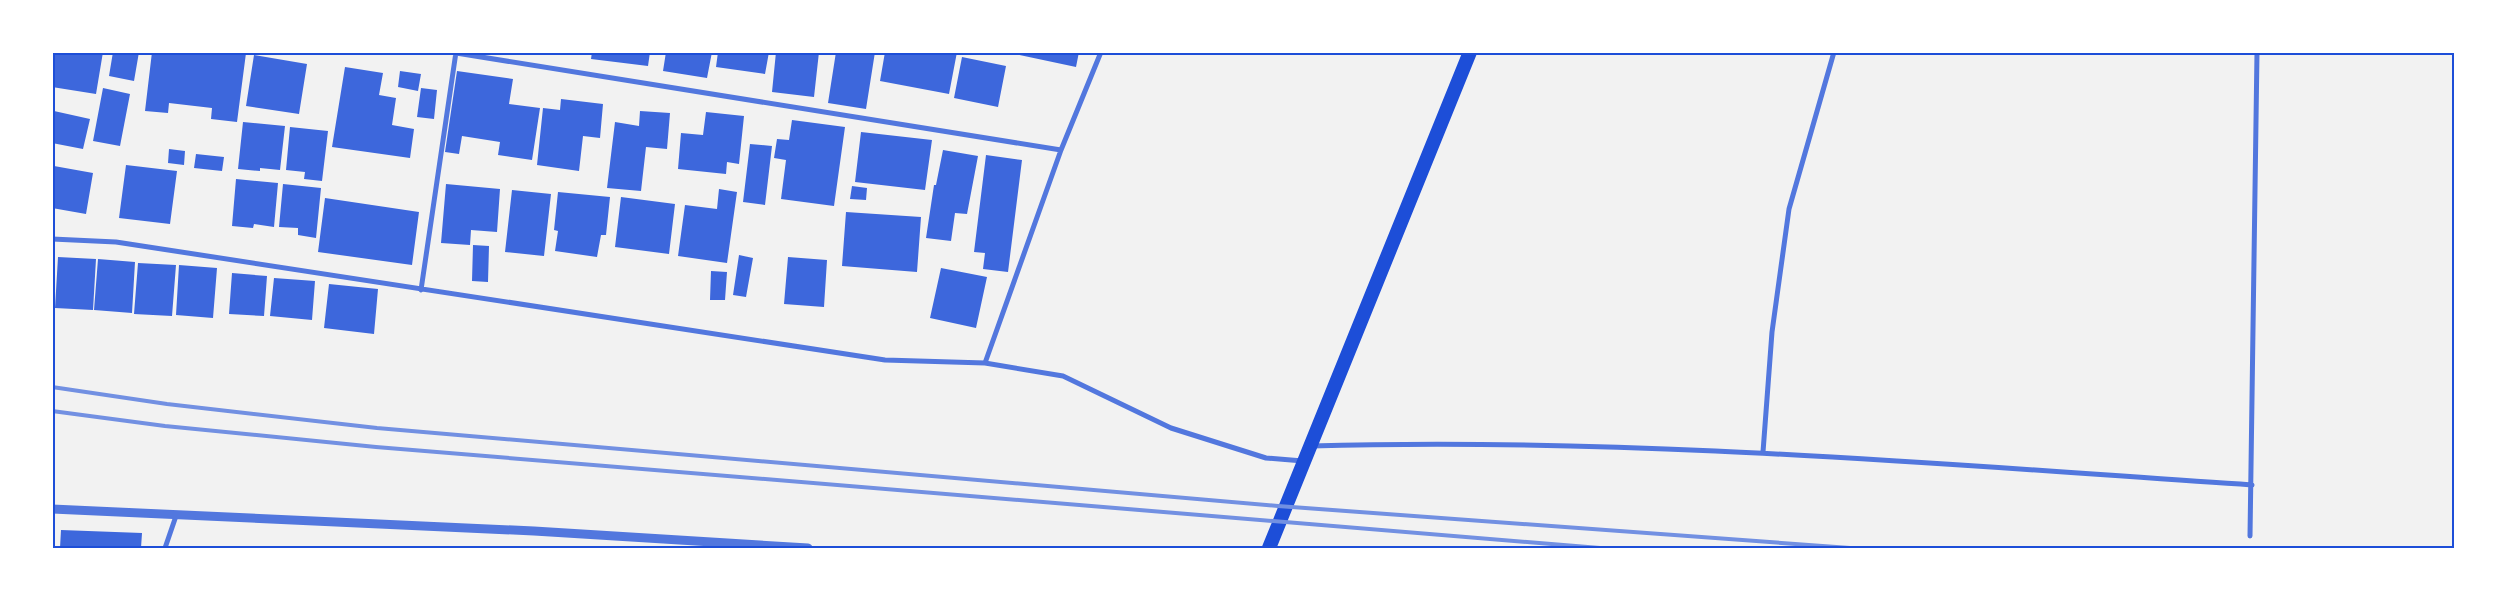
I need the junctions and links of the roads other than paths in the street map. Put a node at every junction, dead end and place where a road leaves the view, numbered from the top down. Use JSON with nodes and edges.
{"nodes":[{"id":1,"x":1101,"y":52,"type":"edge"},
{"id":2,"x":1470,"y":52,"type":"edge"},
{"id":3,"x":1834,"y":52,"type":"edge"},
{"id":4,"x":2257,"y":52,"type":"edge"},
{"id":5,"x":454,"y":53,"type":"edge"},
{"id":6,"x":1061,"y":150,"type":"junction"},
{"id":7,"x":52,"y":239,"type":"edge"},
{"id":8,"x":422,"y":290,"type":"junction"},
{"id":9,"x":985,"y":363,"type":"junction"},
{"id":10,"x":1311,"y":446,"type":"junction"},
{"id":11,"x":1763,"y":452,"type":"junction"},
{"id":12,"x":1305,"y":461,"type":"junction"},
{"id":13,"x":2252,"y":485,"type":"junction"},
{"id":14,"x":52,"y":509,"type":"edge"},
{"id":15,"x":176,"y":516,"type":"junction"},
{"id":16,"x":2250,"y":536,"type":"dead end"},
{"id":17,"x":693,"y":545,"type":"edge"},
{"id":18,"x":165,"y":548,"type":"edge"},
{"id":19,"x":808,"y":548,"type":"edge"},
{"id":20,"x":1269,"y":548,"type":"edge"}],
"edges":[{"from":1,"to":6,"type":"street"},
{"from":2,"to":10,"type":"highway"},
{"from":3,"to":11,"type":"street"},
{"from":4,"to":13,"type":"street"},
{"from":5,"to":6,"type":"street"},
{"from":5,"to":8,"type":"street"},
{"from":6,"to":9,"type":"street"},
{"from":7,"to":8,"type":"street"},
{"from":8,"to":9,"type":"street"},
{"from":9,"to":12,"type":"street"},
{"from":10,"to":11,"type":"street"},
{"from":10,"to":12,"type":"highway"},
{"from":11,"to":13,"type":"street"},
{"from":12,"to":20,"type":"highway"},
{"from":13,"to":16,"type":"street"},
{"from":14,"to":15,"type":"street"},
{"from":15,"to":17,"type":"street"},
{"from":15,"to":18,"type":"street"},
{"from":17,"to":19,"type":"street"}]}
